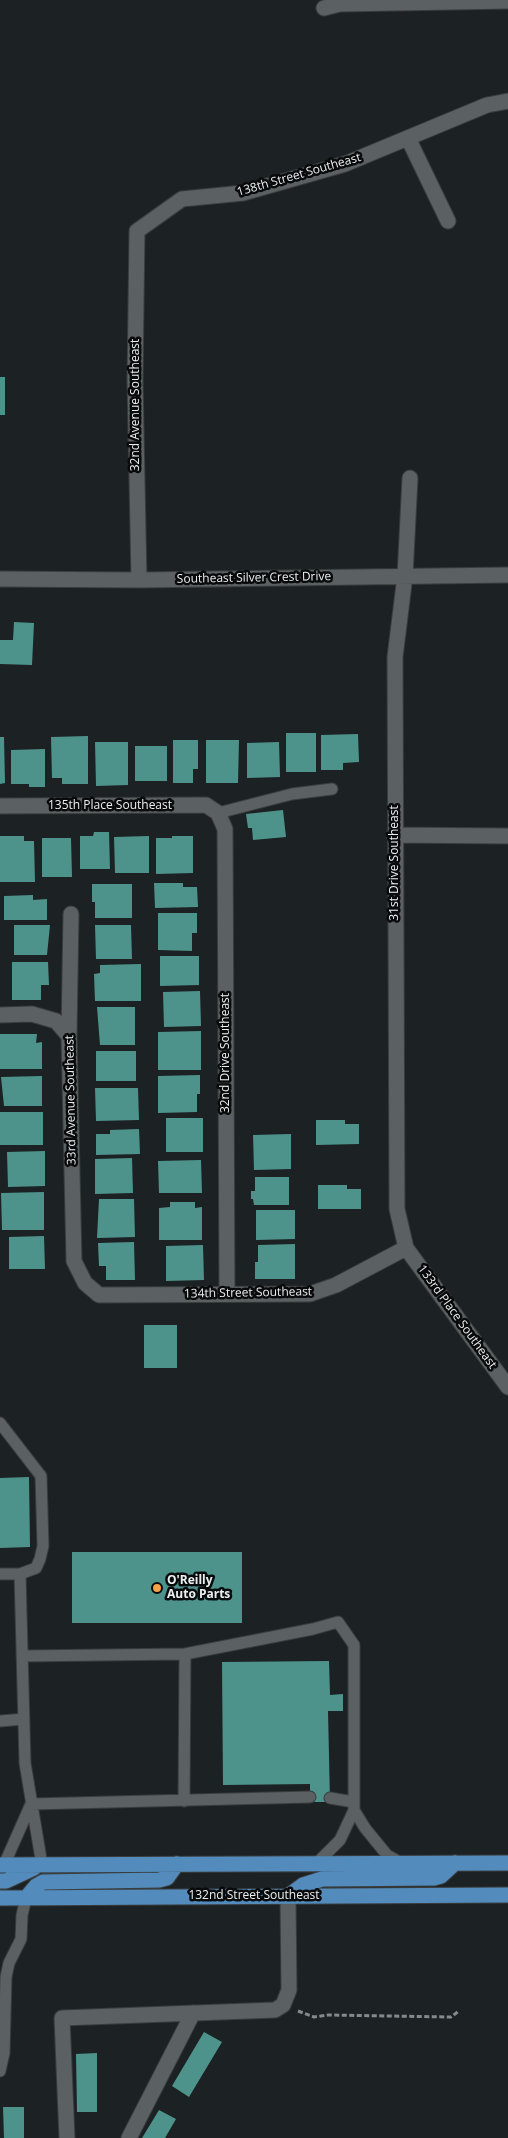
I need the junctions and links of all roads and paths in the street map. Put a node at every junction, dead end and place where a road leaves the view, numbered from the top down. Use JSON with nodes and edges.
{"nodes":[{"id":1,"x":508,"y":1,"type":"edge"},
{"id":2,"x":324,"y":8,"type":"dead end"},
{"id":3,"x":508,"y":101,"type":"edge"},
{"id":4,"x":408,"y":138,"type":"junction"},
{"id":5,"x":448,"y":221,"type":"dead end"},
{"id":6,"x":137,"y":231,"type":"joint"},
{"id":7,"x":410,"y":478,"type":"dead end"},
{"id":8,"x":508,"y":575,"type":"edge"},
{"id":9,"x":405,"y":576,"type":"junction"},
{"id":10,"x":0,"y":579,"type":"edge"},
{"id":11,"x":139,"y":580,"type":"junction"},
{"id":12,"x":332,"y":788,"type":"dead end"},
{"id":13,"x":0,"y":806,"type":"edge"},
{"id":14,"x":218,"y":813,"type":"junction"},
{"id":15,"x":394,"y":835,"type":"junction"},
{"id":16,"x":508,"y":836,"type":"edge"},
{"id":17,"x":71,"y":914,"type":"dead end"},
{"id":18,"x":0,"y":1015,"type":"edge"},
{"id":19,"x":69,"y":1036,"type":"junction"},
{"id":20,"x":406,"y":1248,"type":"junction"},
{"id":21,"x":85,"y":1283,"type":"joint"},
{"id":22,"x":227,"y":1294,"type":"junction"},
{"id":23,"x":508,"y":1387,"type":"edge"},
{"id":24,"x":0,"y":1423,"type":"edge"},
{"id":25,"x":0,"y":1574,"type":"edge"},
{"id":26,"x":20,"y":1574,"type":"junction"},
{"id":27,"x":185,"y":1654,"type":"junction"},
{"id":28,"x":22,"y":1656,"type":"junction"},
{"id":29,"x":24,"y":1719,"type":"junction"},
{"id":30,"x":0,"y":1721,"type":"edge"},
{"id":31,"x":310,"y":1797,"type":"dead end"},
{"id":32,"x":330,"y":1798,"type":"dead end"},
{"id":33,"x":184,"y":1801,"type":"junction"},
{"id":34,"x":31,"y":1804,"type":"junction"},
{"id":35,"x":354,"y":1806,"type":"junction"},
{"id":36,"x":401,"y":1863,"type":"junction"},
{"id":37,"x":455,"y":1863,"type":"junction"},
{"id":38,"x":508,"y":1863,"type":"edge"},
{"id":39,"x":177,"y":1864,"type":"junction"},
{"id":40,"x":316,"y":1864,"type":"junction"},
{"id":41,"x":2,"y":1865,"type":"edge"},
{"id":42,"x":42,"y":1865,"type":"junction"},
{"id":43,"x":0,"y":1881,"type":"edge"},
{"id":44,"x":508,"y":1895,"type":"edge"},
{"id":45,"x":288,"y":1896,"type":"junction"},
{"id":46,"x":0,"y":1898,"type":"edge"},
{"id":47,"x":26,"y":1898,"type":"junction"},
{"id":48,"x":283,"y":2005,"type":"junction"},
{"id":49,"x":459,"y":2011,"type":"dead end"},
{"id":50,"x":193,"y":2013,"type":"junction"},
{"id":51,"x":2,"y":2031,"type":"edge"},
{"id":52,"x":0,"y":2071,"type":"edge"},
{"id":53,"x":67,"y":2138,"type":"edge"},
{"id":54,"x":129,"y":2138,"type":"edge"}],
"edges":[{"from":1,"to":2,"type":"street"},
{"from":3,"to":4,"type":"street","name":"138th Street Southeast"},
{"from":4,"to":5,"type":"street"},
{"from":4,"to":6,"type":"street","name":"138th Street Southeast"},
{"from":6,"to":11,"type":"street","name":"32nd Avenue Southeast"},
{"from":7,"to":9,"type":"street","name":"31st Drive Southeast"},
{"from":8,"to":9,"type":"street","name":"Southeast Silver Crest Drive"},
{"from":9,"to":11,"type":"street","name":"Southeast Silver Crest Drive"},
{"from":9,"to":15,"type":"street","name":"31st Drive Southeast"},
{"from":10,"to":11,"type":"street","name":"Southeast Silver Crest Drive"},
{"from":12,"to":14,"type":"lane"},
{"from":13,"to":14,"type":"street","name":"135th Place Southeast"},
{"from":14,"to":22,"type":"street","name":"32nd Drive Southeast"},
{"from":15,"to":16,"type":"street"},
{"from":15,"to":20,"type":"street","name":"31st Drive Southeast"},
{"from":17,"to":19,"type":"street","name":"33rd Avenue Southeast"},
{"from":18,"to":19,"type":"street"},
{"from":19,"to":21,"type":"street","name":"33rd Avenue Southeast"},
{"from":20,"to":22,"type":"street","name":"134th Street Southeast"},
{"from":20,"to":23,"type":"street","name":"133rd Place Southeast"},
{"from":21,"to":22,"type":"street","name":"134th Street Southeast"},
{"from":24,"to":26,"type":"lane"},
{"from":25,"to":26,"type":"lane"},
{"from":26,"to":28,"type":"lane"},
{"from":27,"to":28,"type":"lane"},
{"from":27,"to":33,"type":"lane"},
{"from":27,"to":35,"type":"lane"},
{"from":28,"to":29,"type":"lane"},
{"from":29,"to":30,"type":"lane"},
{"from":29,"to":34,"type":"lane"},
{"from":31,"to":33,"type":"lane"},
{"from":32,"to":35,"type":"lane"},
{"from":33,"to":34,"type":"lane"},
{"from":34,"to":41,"type":"lane"},
{"from":34,"to":42,"type":"lane"},
{"from":35,"to":36,"type":"lane"},
{"from":35,"to":40,"type":"lane"},
{"from":36,"to":37,"type":"main road"},
{"from":36,"to":40,"type":"main road"},
{"from":37,"to":38,"type":"main road"},
{"from":37,"to":45,"type":"main road"},
{"from":39,"to":40,"type":"main road"},
{"from":39,"to":42,"type":"main road"},
{"from":39,"to":47,"type":"main road"},
{"from":41,"to":42,"type":"main road"},
{"from":42,"to":43,"type":"main road"},
{"from":44,"to":45,"type":"main road","name":"132nd Street Southeast"},
{"from":45,"to":47,"type":"main road","name":"132nd Street Southeast"},
{"from":45,"to":48,"type":"street"},
{"from":46,"to":47,"type":"main road","name":"132nd Street Southeast"},
{"from":47,"to":51,"type":"lane"},
{"from":48,"to":49,"type":"path"},
{"from":48,"to":50,"type":"street"},
{"from":50,"to":53,"type":"street"},
{"from":50,"to":54,"type":"street"},
{"from":51,"to":52,"type":"lane"}]}
